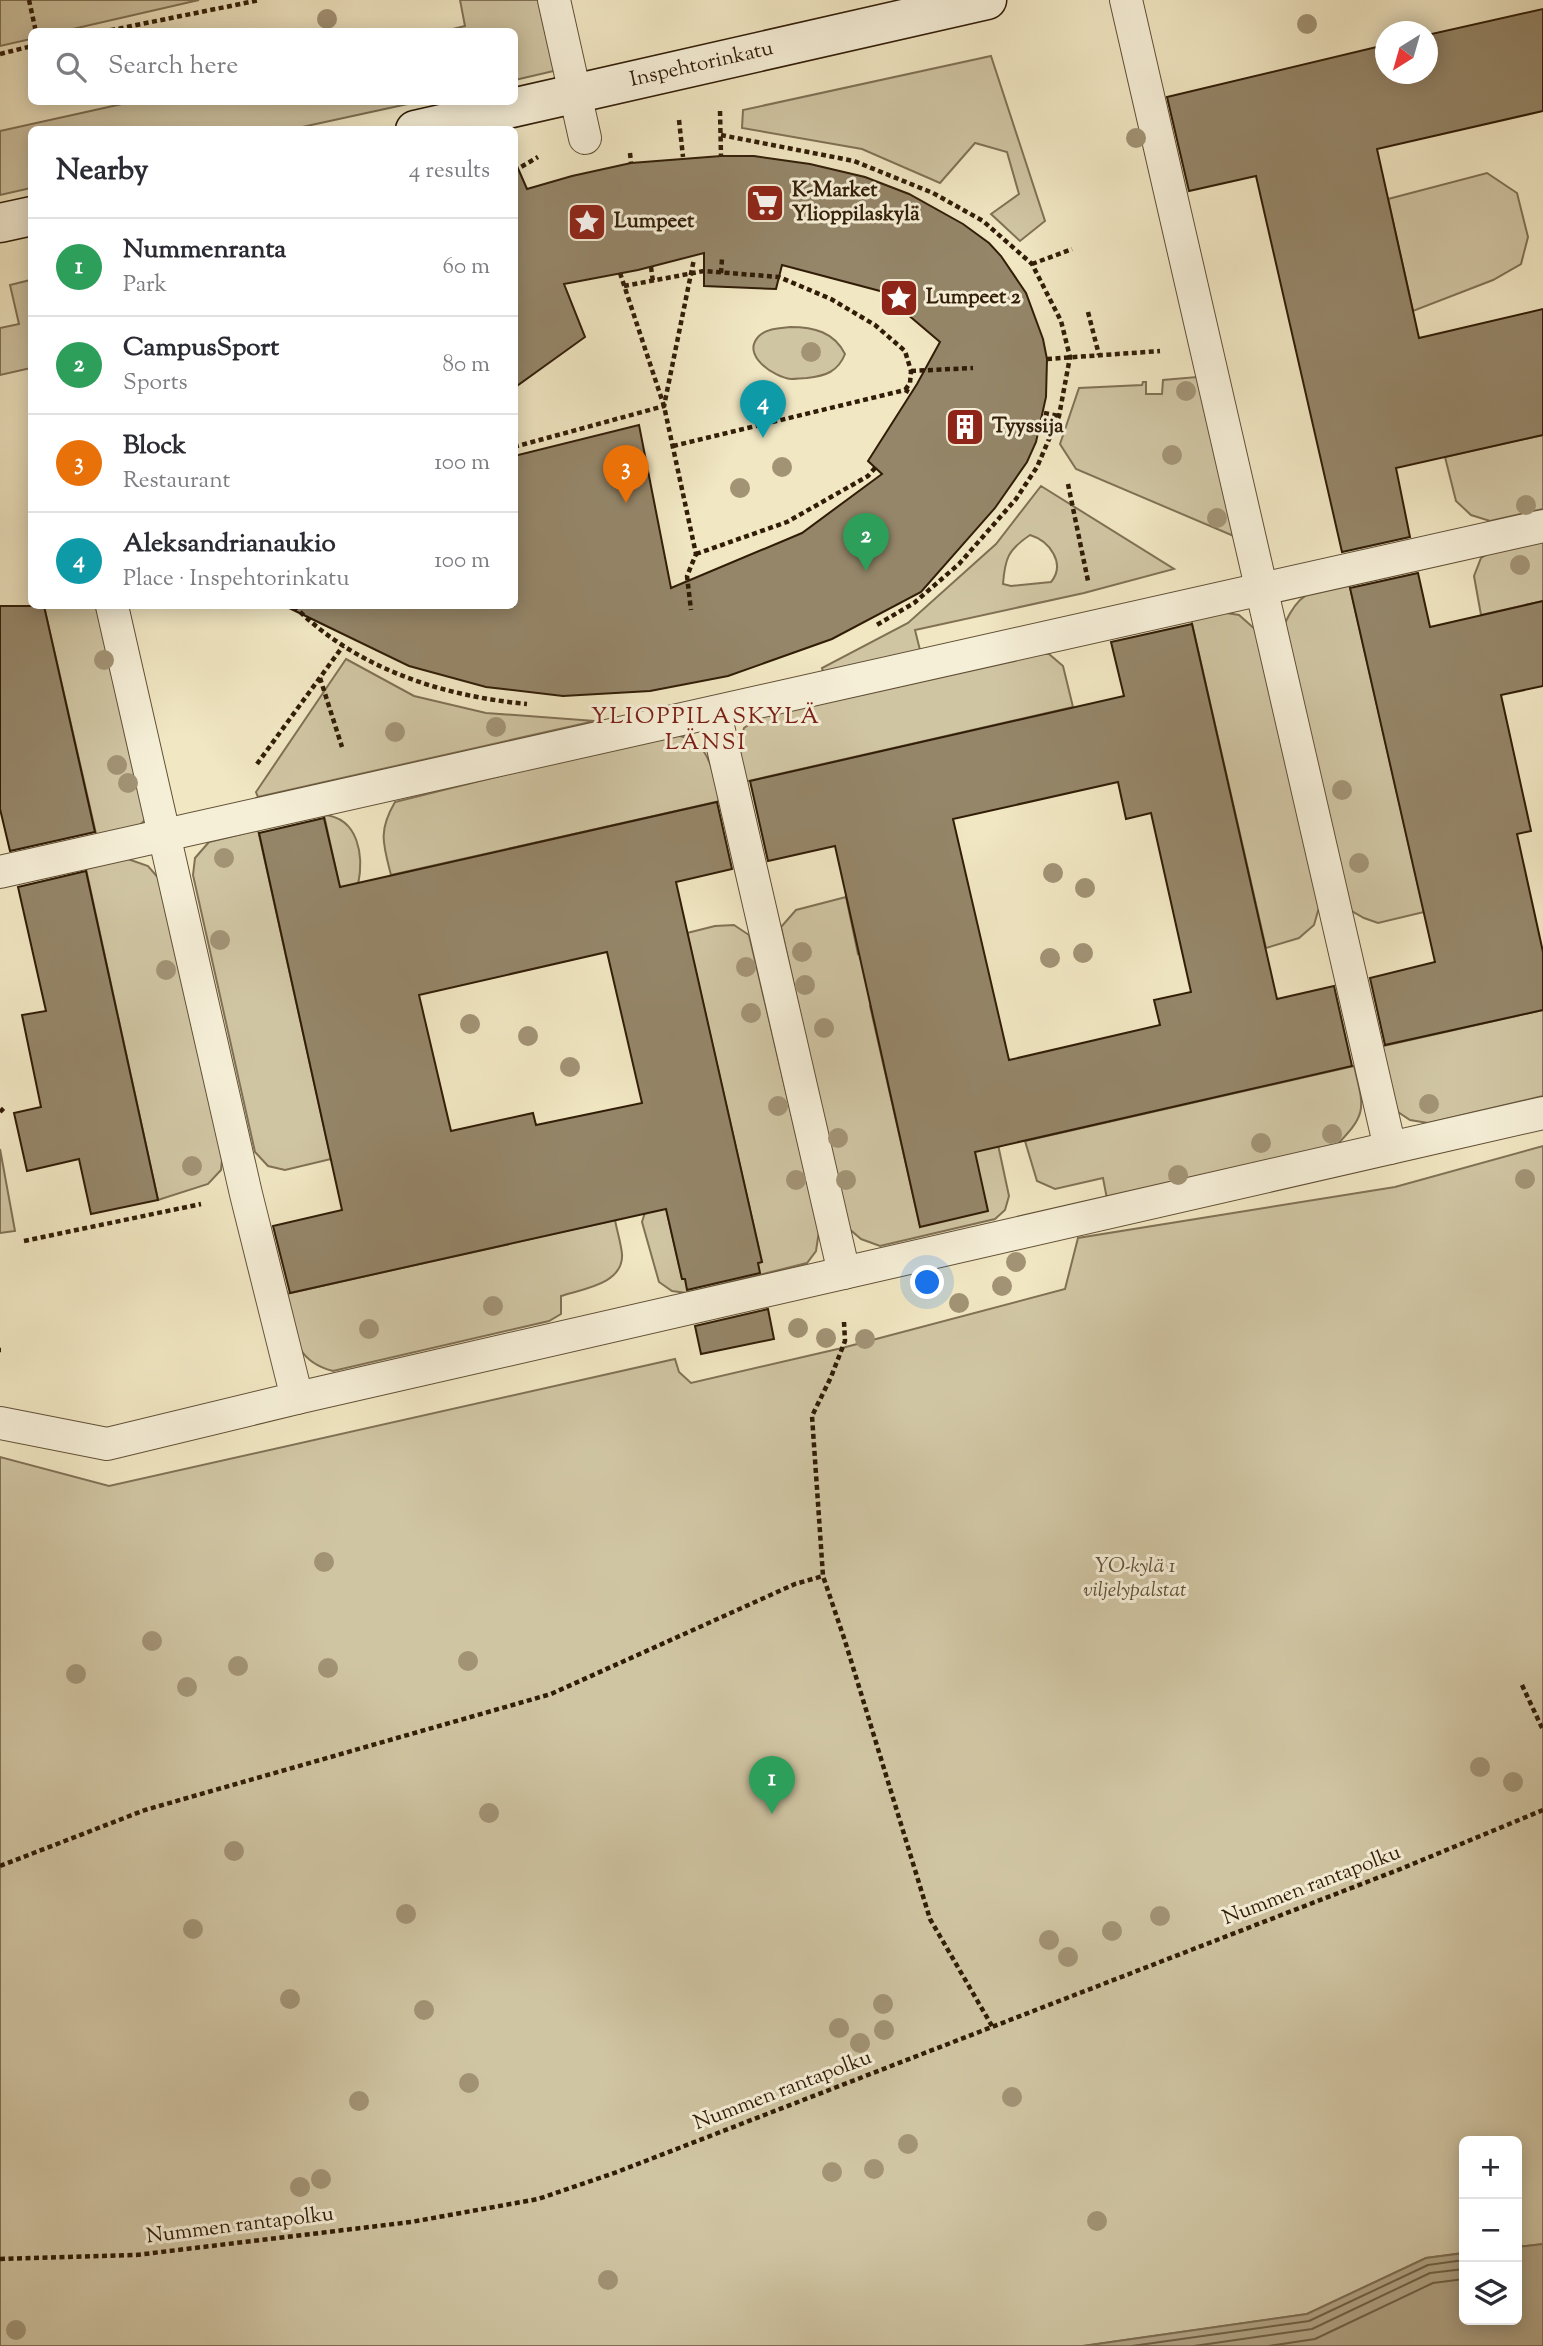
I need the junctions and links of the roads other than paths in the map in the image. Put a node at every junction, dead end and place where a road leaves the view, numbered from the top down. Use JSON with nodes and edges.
{"nodes":[{"id":1,"x":554,"y":0,"type":"edge"},
{"id":2,"x":987,"y":0,"type":"edge"},
{"id":3,"x":1126,"y":0,"type":"edge"},
{"id":4,"x":576,"y":93,"type":"junction"},
{"id":5,"x":432,"y":126,"type":"edge"},
{"id":6,"x":585,"y":138,"type":"dead end"},
{"id":7,"x":1543,"y":526,"type":"edge"},
{"id":8,"x":1262,"y":590,"type":"junction"},
{"id":9,"x":113,"y":609,"type":"edge"},
{"id":10,"x":715,"y":713,"type":"junction"},
{"id":11,"x":163,"y":836,"type":"junction"},
{"id":12,"x":0,"y":872,"type":"edge"},
{"id":13,"x":1543,"y":1113,"type":"edge"},
{"id":14,"x":1390,"y":1148,"type":"junction"},
{"id":15,"x":844,"y":1273,"type":"junction"},
{"id":16,"x":297,"y":1398,"type":"junction"},
{"id":17,"x":0,"y":1423,"type":"edge"}],
"edges":[{"from":1,"to":4,"type":"lane"},
{"from":2,"to":4,"type":"street","name":"Inspehtorinkatu"},
{"from":3,"to":8,"type":"lane"},
{"from":4,"to":5,"type":"street","name":"Inspehtorinkatu"},
{"from":4,"to":6,"type":"lane"},
{"from":7,"to":8,"type":"lane"},
{"from":8,"to":10,"type":"lane"},
{"from":8,"to":14,"type":"lane"},
{"from":9,"to":11,"type":"lane"},
{"from":10,"to":11,"type":"lane"},
{"from":10,"to":15,"type":"lane"},
{"from":11,"to":12,"type":"lane"},
{"from":11,"to":16,"type":"lane"},
{"from":13,"to":14,"type":"lane"},
{"from":14,"to":15,"type":"lane"},
{"from":15,"to":16,"type":"lane"},
{"from":16,"to":17,"type":"lane"}]}
